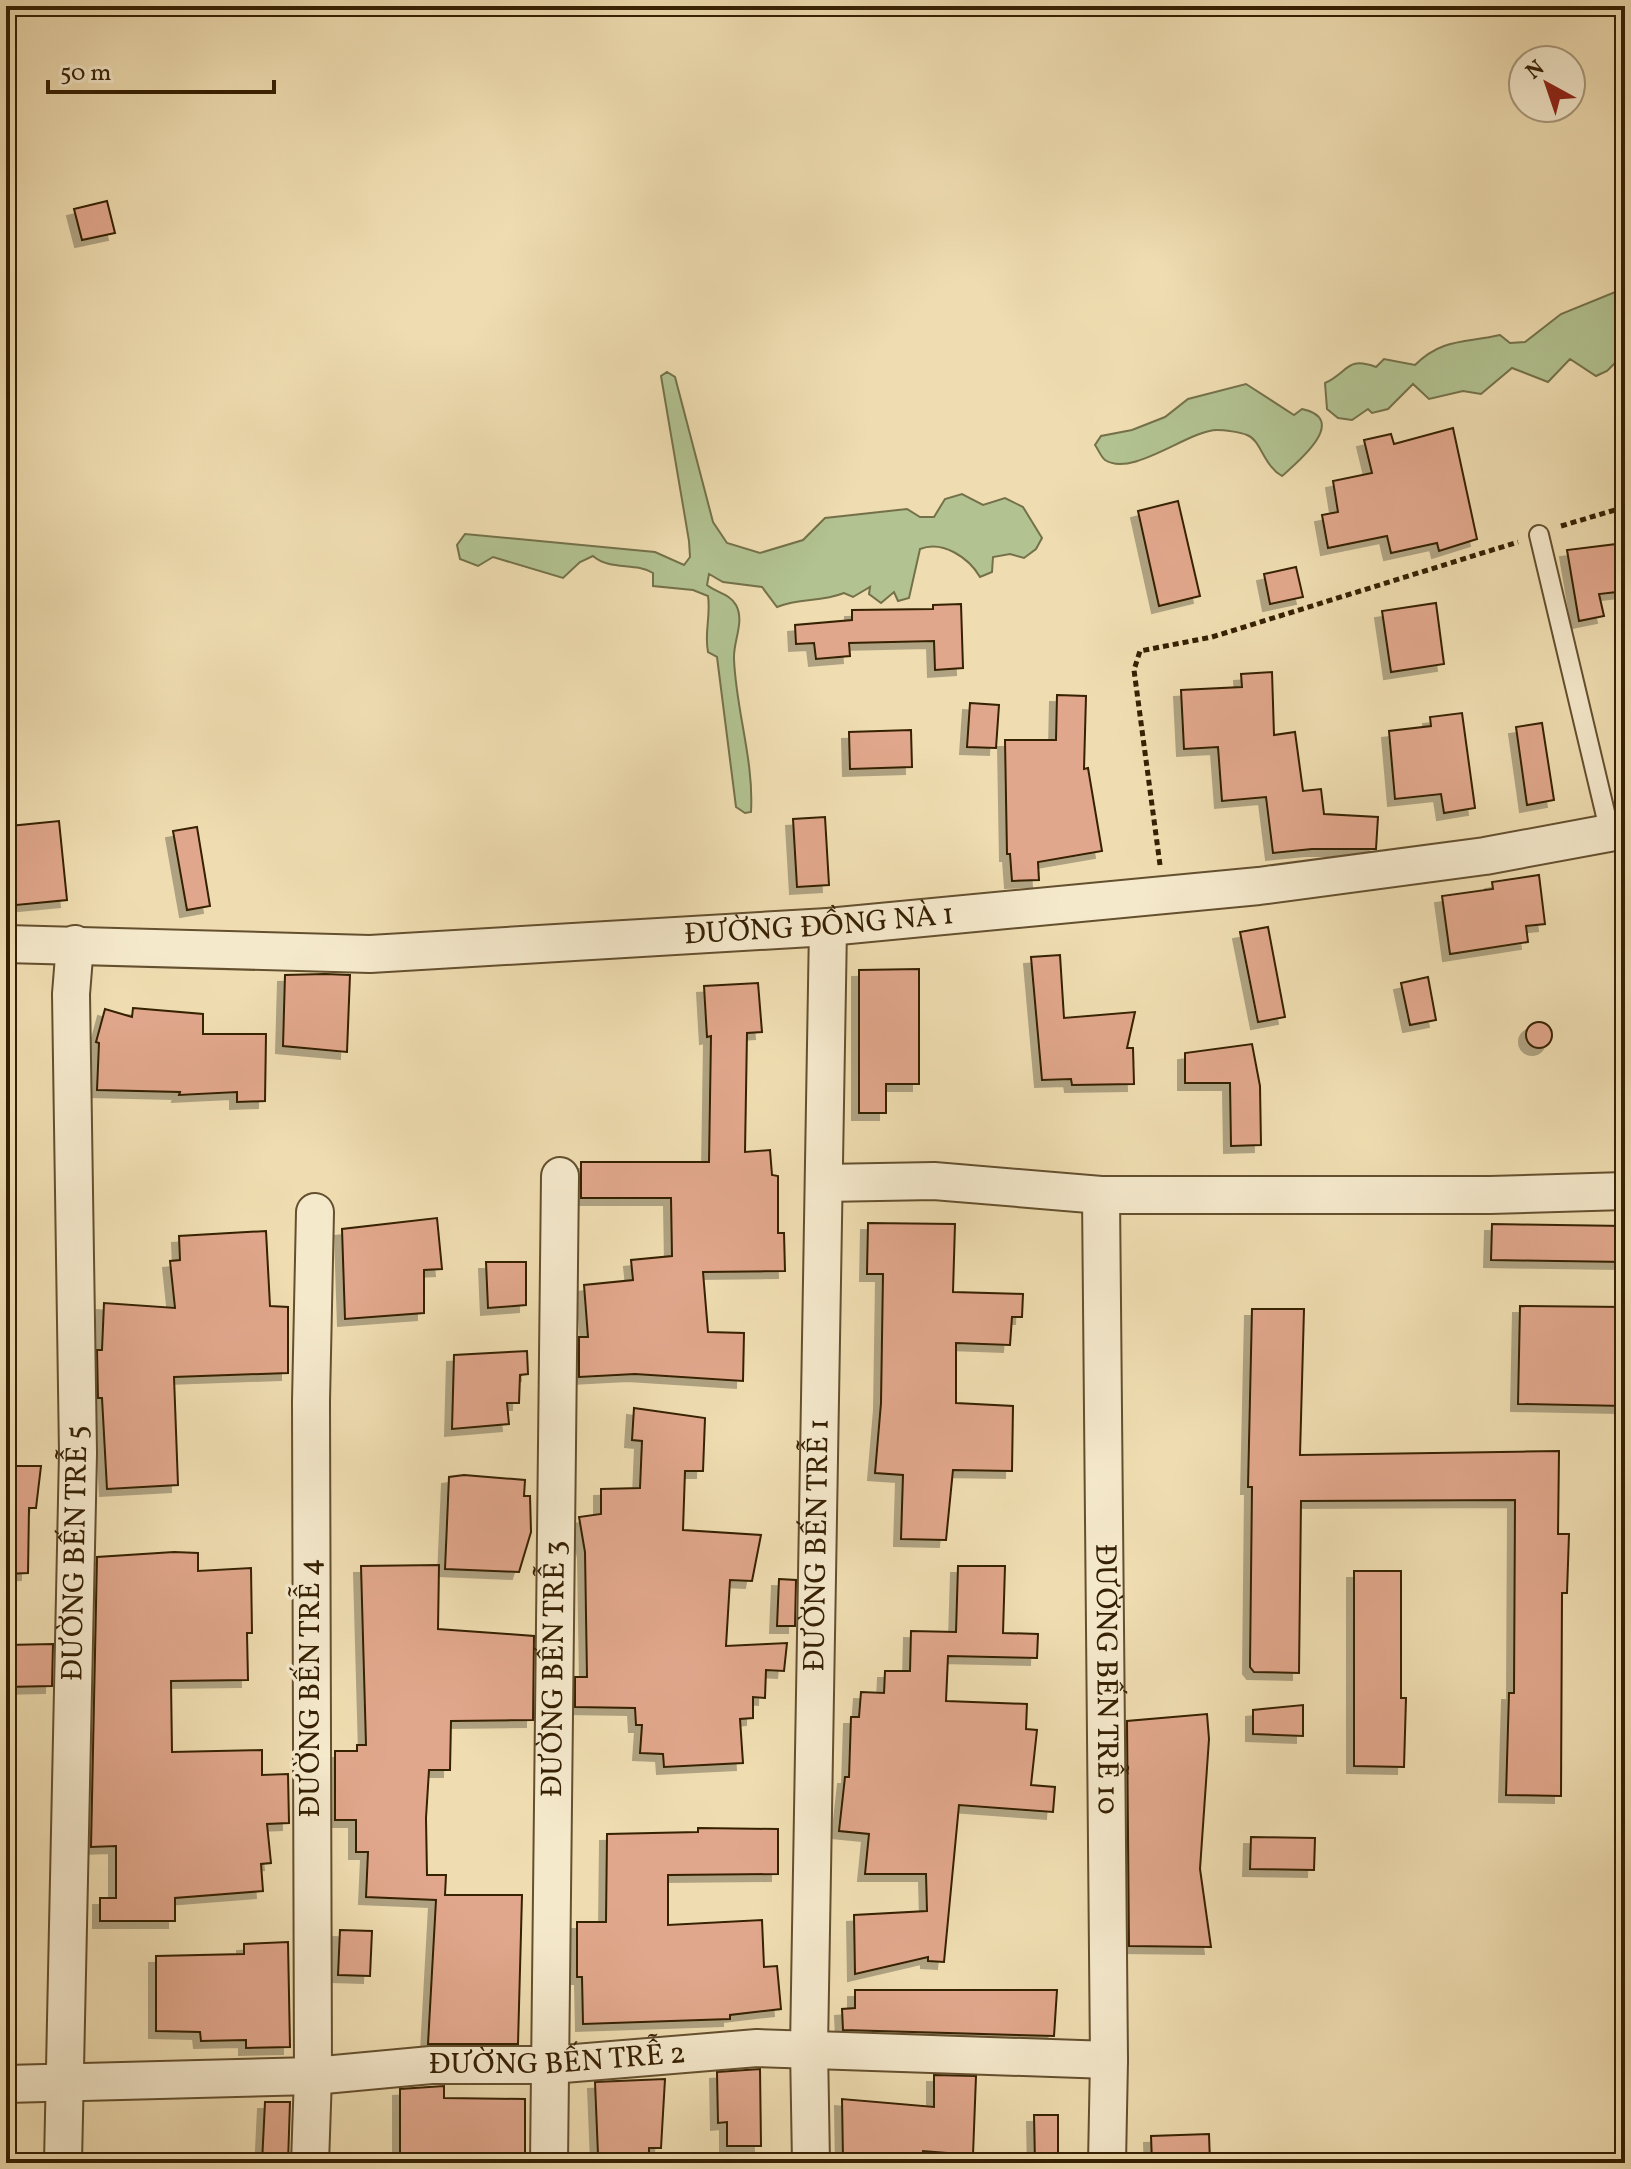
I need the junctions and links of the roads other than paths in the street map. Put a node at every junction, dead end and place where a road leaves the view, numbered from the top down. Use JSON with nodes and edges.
{"nodes":[{"id":1,"x":1539,"y":535,"type":"road end"},
{"id":2,"x":1618,"y":832,"type":"edge"},
{"id":3,"x":828,"y":927,"type":"junction"},
{"id":4,"x":6,"y":944,"type":"edge"},
{"id":5,"x":75,"y":944,"type":"junction"},
{"id":6,"x":560,"y":1176,"type":"dead end"},
{"id":7,"x":824,"y":1183,"type":"junction"},
{"id":8,"x":1625,"y":1191,"type":"edge"},
{"id":9,"x":1101,"y":1195,"type":"junction"},
{"id":10,"x":315,"y":1212,"type":"dead end"},
{"id":11,"x":809,"y":2048,"type":"junction"},
{"id":12,"x":1109,"y":2060,"type":"junction"},
{"id":13,"x":551,"y":2065,"type":"junction"},
{"id":14,"x":313,"y":2076,"type":"junction"},
{"id":15,"x":63,"y":2083,"type":"junction"},
{"id":16,"x":6,"y":2084,"type":"edge"},
{"id":17,"x":63,"y":2163,"type":"edge"},
{"id":18,"x":310,"y":2163,"type":"edge"},
{"id":19,"x":549,"y":2163,"type":"edge"},
{"id":20,"x":811,"y":2163,"type":"edge"},
{"id":21,"x":1107,"y":2163,"type":"edge"}],
"edges":[{"from":1,"to":2,"type":"lane"},
{"from":2,"to":3,"type":"street","name":"ĐƯỜNG ĐỒNG NÀ 1"},
{"from":3,"to":5,"type":"street","name":"ĐƯỜNG ĐỒNG NÀ 1"},
{"from":3,"to":7,"type":"street","name":"ĐƯỜNG BẾN TRỄ 1"},
{"from":4,"to":5,"type":"street","name":"ĐƯỜNG ĐỒNG NÀ 1"},
{"from":5,"to":15,"type":"street","name":"ĐƯỜNG BẾN TRỄ 5"},
{"from":6,"to":13,"type":"street","name":"ĐƯỜNG BẾN TRỄ 3"},
{"from":7,"to":9,"type":"street"},
{"from":7,"to":11,"type":"street","name":"ĐƯỜNG BẾN TRỄ 1"},
{"from":8,"to":9,"type":"street"},
{"from":9,"to":12,"type":"street","name":"ĐƯỜNG BẾN TRỄ 10"},
{"from":10,"to":14,"type":"street","name":"ĐƯỜNG BẾN TRỄ 4"},
{"from":11,"to":12,"type":"street","name":"ĐƯỜNG BẾN TRỄ 2"},
{"from":11,"to":13,"type":"street","name":"ĐƯỜNG BẾN TRỄ 2"},
{"from":11,"to":20,"type":"street","name":"ĐƯỜNG BẾN TRỄ 1"},
{"from":12,"to":21,"type":"street","name":"ĐƯỜNG BẾN TRỄ 10"},
{"from":13,"to":14,"type":"street","name":"ĐƯỜNG BẾN TRỄ 2"},
{"from":13,"to":19,"type":"street","name":"ĐƯỜNG BẾN TRỄ 3"},
{"from":14,"to":15,"type":"street","name":"ĐƯỜNG BẾN TRỄ 2"},
{"from":14,"to":18,"type":"street","name":"ĐƯỜNG BẾN TRỄ 4"},
{"from":15,"to":16,"type":"street","name":"ĐƯỜNG BẾN TRỄ 2"},
{"from":15,"to":17,"type":"street","name":"ĐƯỜNG BẾN TRỄ 5"}]}
